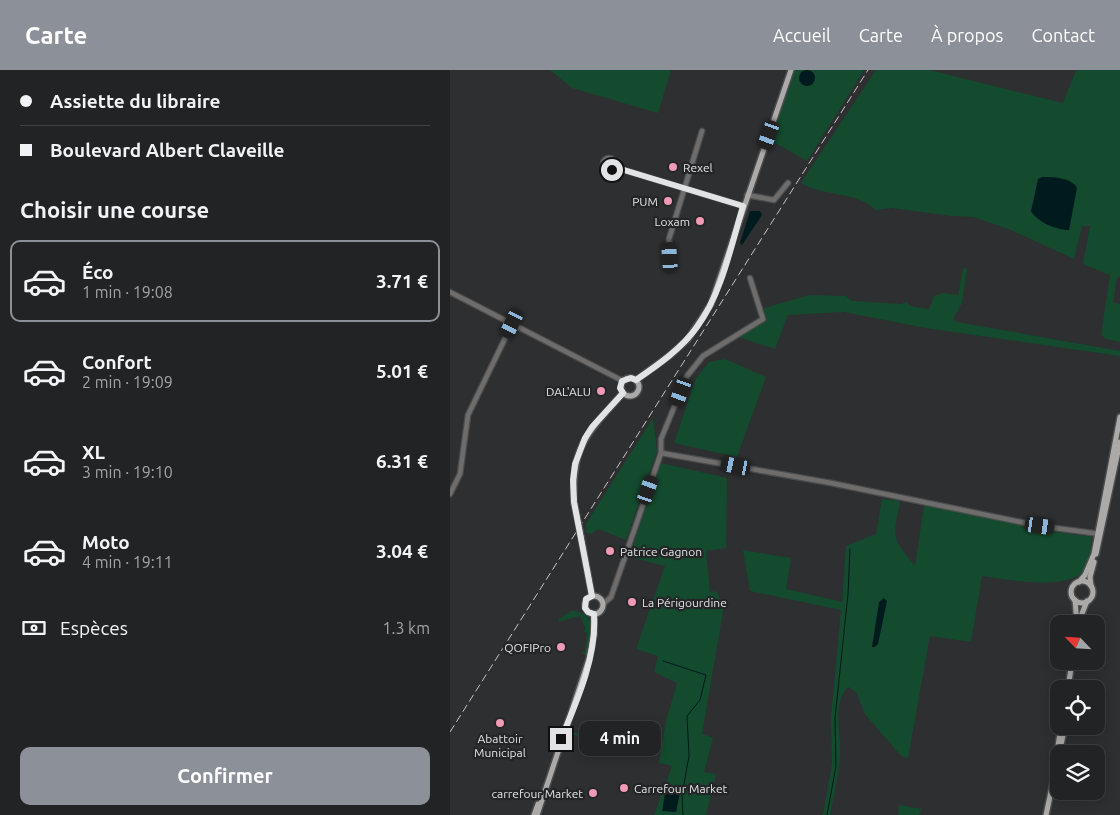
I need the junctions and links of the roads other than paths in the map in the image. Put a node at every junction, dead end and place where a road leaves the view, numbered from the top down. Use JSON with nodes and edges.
{"nodes":[{"id":1,"x":792,"y":70,"type":"edge"},
{"id":2,"x":702,"y":131,"type":"dead end"},
{"id":3,"x":614,"y":167,"type":"dead end"},
{"id":4,"x":788,"y":183,"type":"dead end"},
{"id":5,"x":684,"y":187,"type":"junction"},
{"id":6,"x":747,"y":195,"type":"junction"},
{"id":7,"x":743,"y":206,"type":"junction"},
{"id":8,"x":670,"y":267,"type":"dead end"},
{"id":9,"x":750,"y":278,"type":"dead end"},
{"id":10,"x":450,"y":292,"type":"edge"},
{"id":11,"x":512,"y":324,"type":"junction"},
{"id":12,"x":636,"y":380,"type":"junction"},
{"id":13,"x":622,"y":381,"type":"junction"},
{"id":14,"x":623,"y":393,"type":"junction"},
{"id":15,"x":1120,"y":417,"type":"edge"},
{"id":16,"x":1120,"y":442,"type":"edge"},
{"id":17,"x":661,"y":453,"type":"junction"},
{"id":18,"x":450,"y":494,"type":"edge"},
{"id":19,"x":1099,"y":534,"type":"junction"},
{"id":20,"x":1079,"y":582,"type":"junction"},
{"id":21,"x":1091,"y":586,"type":"junction"},
{"id":22,"x":592,"y":596,"type":"junction"},
{"id":23,"x":1075,"y":600,"type":"junction"},
{"id":24,"x":1087,"y":601,"type":"junction"},
{"id":25,"x":603,"y":604,"type":"junction"},
{"id":26,"x":594,"y":614,"type":"junction"},
{"id":27,"x":1078,"y":615,"type":"edge"},
{"id":28,"x":1082,"y":615,"type":"edge"},
{"id":29,"x":1050,"y":793,"type":"edge"},
{"id":30,"x":536,"y":815,"type":"edge"},
{"id":31,"x":1046,"y":815,"type":"edge"}],
"edges":[{"from":1,"to":6,"type":"main road"},
{"from":2,"to":5,"type":"street"},
{"from":3,"to":5,"type":"street"},
{"from":4,"to":6,"type":"street"},
{"from":5,"to":7,"type":"street"},
{"from":5,"to":8,"type":"street"},
{"from":6,"to":7,"type":"main road"},
{"from":7,"to":12,"type":"main road"},
{"from":9,"to":17,"type":"street"},
{"from":10,"to":11,"type":"street"},
{"from":11,"to":13,"type":"street"},
{"from":11,"to":18,"type":"street"},
{"from":12,"to":13,"type":"main road"},
{"from":12,"to":14,"type":"main road"},
{"from":13,"to":14,"type":"main road"},
{"from":14,"to":22,"type":"main road","bridge":true},
{"from":15,"to":19,"type":"main road"},
{"from":16,"to":19,"type":"main road"},
{"from":17,"to":19,"type":"street"},
{"from":17,"to":25,"type":"street"},
{"from":19,"to":20,"type":"main road"},
{"from":19,"to":21,"type":"main road"},
{"from":20,"to":21,"type":"main road"},
{"from":20,"to":23,"type":"main road"},
{"from":21,"to":24,"type":"main road"},
{"from":22,"to":25,"type":"main road"},
{"from":22,"to":26,"type":"main road"},
{"from":23,"to":24,"type":"main road"},
{"from":23,"to":27,"type":"main road"},
{"from":24,"to":28,"type":"main road"},
{"from":25,"to":26,"type":"main road"},
{"from":26,"to":30,"type":"main road"},
{"from":29,"to":31,"type":"main road"}]}
